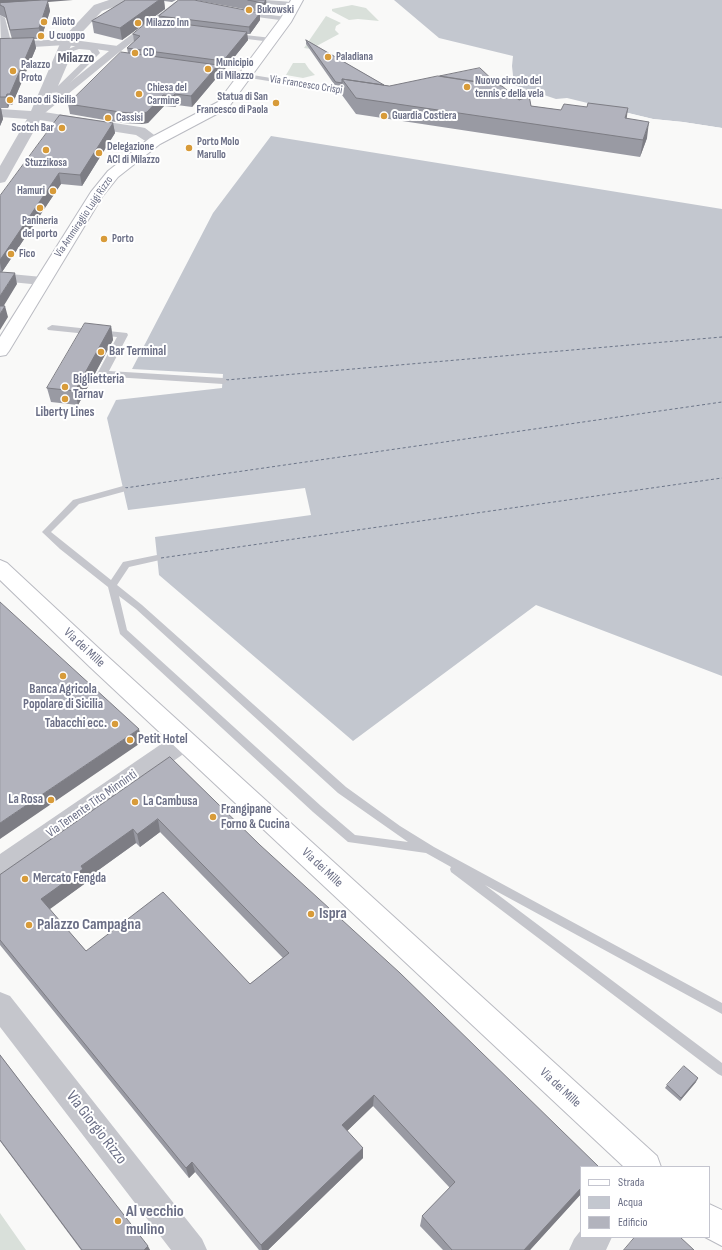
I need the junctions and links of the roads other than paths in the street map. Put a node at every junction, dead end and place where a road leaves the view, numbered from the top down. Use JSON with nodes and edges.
{"nodes":[{"id":1,"x":121,"y":0,"type":"edge"},
{"id":2,"x":254,"y":0,"type":"edge"},
{"id":3,"x":184,"y":1,"type":"edge"},
{"id":4,"x":296,"y":2,"type":"edge"},
{"id":5,"x":96,"y":4,"type":"edge"},
{"id":6,"x":235,"y":12,"type":"edge"},
{"id":7,"x":0,"y":18,"type":"edge"},
{"id":8,"x":287,"y":19,"type":"junction"},
{"id":9,"x":220,"y":33,"type":"edge"},
{"id":10,"x":272,"y":40,"type":"junction"},
{"id":11,"x":72,"y":44,"type":"junction"},
{"id":12,"x":4,"y":46,"type":"edge"},
{"id":13,"x":116,"y":55,"type":"junction"},
{"id":14,"x":246,"y":76,"type":"junction"},
{"id":15,"x":46,"y":90,"type":"junction"},
{"id":16,"x":64,"y":92,"type":"junction"},
{"id":17,"x":359,"y":94,"type":"edge"},
{"id":18,"x":223,"y":105,"type":"joint"},
{"id":19,"x":0,"y":113,"type":"edge"},
{"id":20,"x":36,"y":115,"type":"junction"},
{"id":21,"x":155,"y":141,"type":"junction"},
{"id":22,"x":0,"y":179,"type":"edge"},
{"id":23,"x":0,"y":277,"type":"edge"},
{"id":24,"x":42,"y":281,"type":"junction"},
{"id":25,"x":52,"y":328,"type":"dead end"},
{"id":26,"x":0,"y":351,"type":"edge"},
{"id":27,"x":223,"y":381,"type":"dead end"},
{"id":28,"x":123,"y":489,"type":"dead end"},
{"id":29,"x":157,"y":558,"type":"dead end"},
{"id":30,"x":0,"y":568,"type":"edge"},
{"id":31,"x":112,"y":585,"type":"junction"},
{"id":32,"x":184,"y":741,"type":"junction"},
{"id":33,"x":430,"y":850,"type":"junction"},
{"id":34,"x":0,"y":868,"type":"edge"},
{"id":35,"x":0,"y":1005,"type":"edge"},
{"id":36,"x":722,"y":1009,"type":"edge"},
{"id":37,"x":722,"y":1070,"type":"edge"},
{"id":38,"x":645,"y":1166,"type":"edge"},
{"id":39,"x":710,"y":1221,"type":"edge"},
{"id":40,"x":722,"y":1230,"type":"edge"},
{"id":41,"x":595,"y":1238,"type":"edge"},
{"id":42,"x":191,"y":1250,"type":"edge"},
{"id":43,"x":585,"y":1250,"type":"edge"}],
"edges":[{"from":1,"to":5,"type":"street"},
{"from":2,"to":4,"type":"street"},
{"from":3,"to":13,"type":"street"},
{"from":4,"to":8,"type":"main road","name":"Via Francesco Crispi"},
{"from":5,"to":11,"type":"street"},
{"from":6,"to":8,"type":"street"},
{"from":7,"to":12,"type":"street"},
{"from":8,"to":10,"type":"main road","name":"Via Francesco Crispi"},
{"from":9,"to":10,"type":"street"},
{"from":10,"to":14,"type":"main road","name":"Via Francesco Crispi"},
{"from":11,"to":11,"type":"street"},
{"from":11,"to":12,"type":"street"},
{"from":11,"to":13,"type":"street"},
{"from":11,"to":15,"type":"street"},
{"from":13,"to":16,"type":"street"},
{"from":14,"to":17,"type":"lane","name":"Via Francesco Crispi"},
{"from":14,"to":18,"type":"main road","name":"Via Francesco Crispi"},
{"from":15,"to":16,"type":"street"},
{"from":15,"to":20,"type":"street"},
{"from":16,"to":20,"type":"street"},
{"from":18,"to":21,"type":"main road","name":"Via Ammiraglio Luigi Rizzo"},
{"from":19,"to":20,"type":"street"},
{"from":20,"to":21,"type":"street"},
{"from":20,"to":22,"type":"street"},
{"from":21,"to":24,"type":"main road","name":"Via Ammiraglio Luigi Rizzo"},
{"from":23,"to":24,"type":"street"},
{"from":24,"to":26,"type":"main road","name":"Via Ammiraglio Luigi Rizzo"},
{"from":25,"to":27,"type":"street"},
{"from":28,"to":31,"type":"lane"},
{"from":29,"to":31,"type":"lane"},
{"from":30,"to":32,"type":"main road","name":"Via dei Mille"},
{"from":31,"to":33,"type":"lane"},
{"from":31,"to":33,"type":"lane"},
{"from":32,"to":34,"type":"street","name":"Via Tenente Tito Minninti"},
{"from":32,"to":38,"type":"main road","name":"Via dei Mille"},
{"from":33,"to":36,"type":"lane"},
{"from":33,"to":37,"type":"lane"},
{"from":35,"to":42,"type":"street","name":"Via Giorgio Rizzo"},
{"from":39,"to":40,"type":"main road"},
{"from":41,"to":43,"type":"street"}]}
